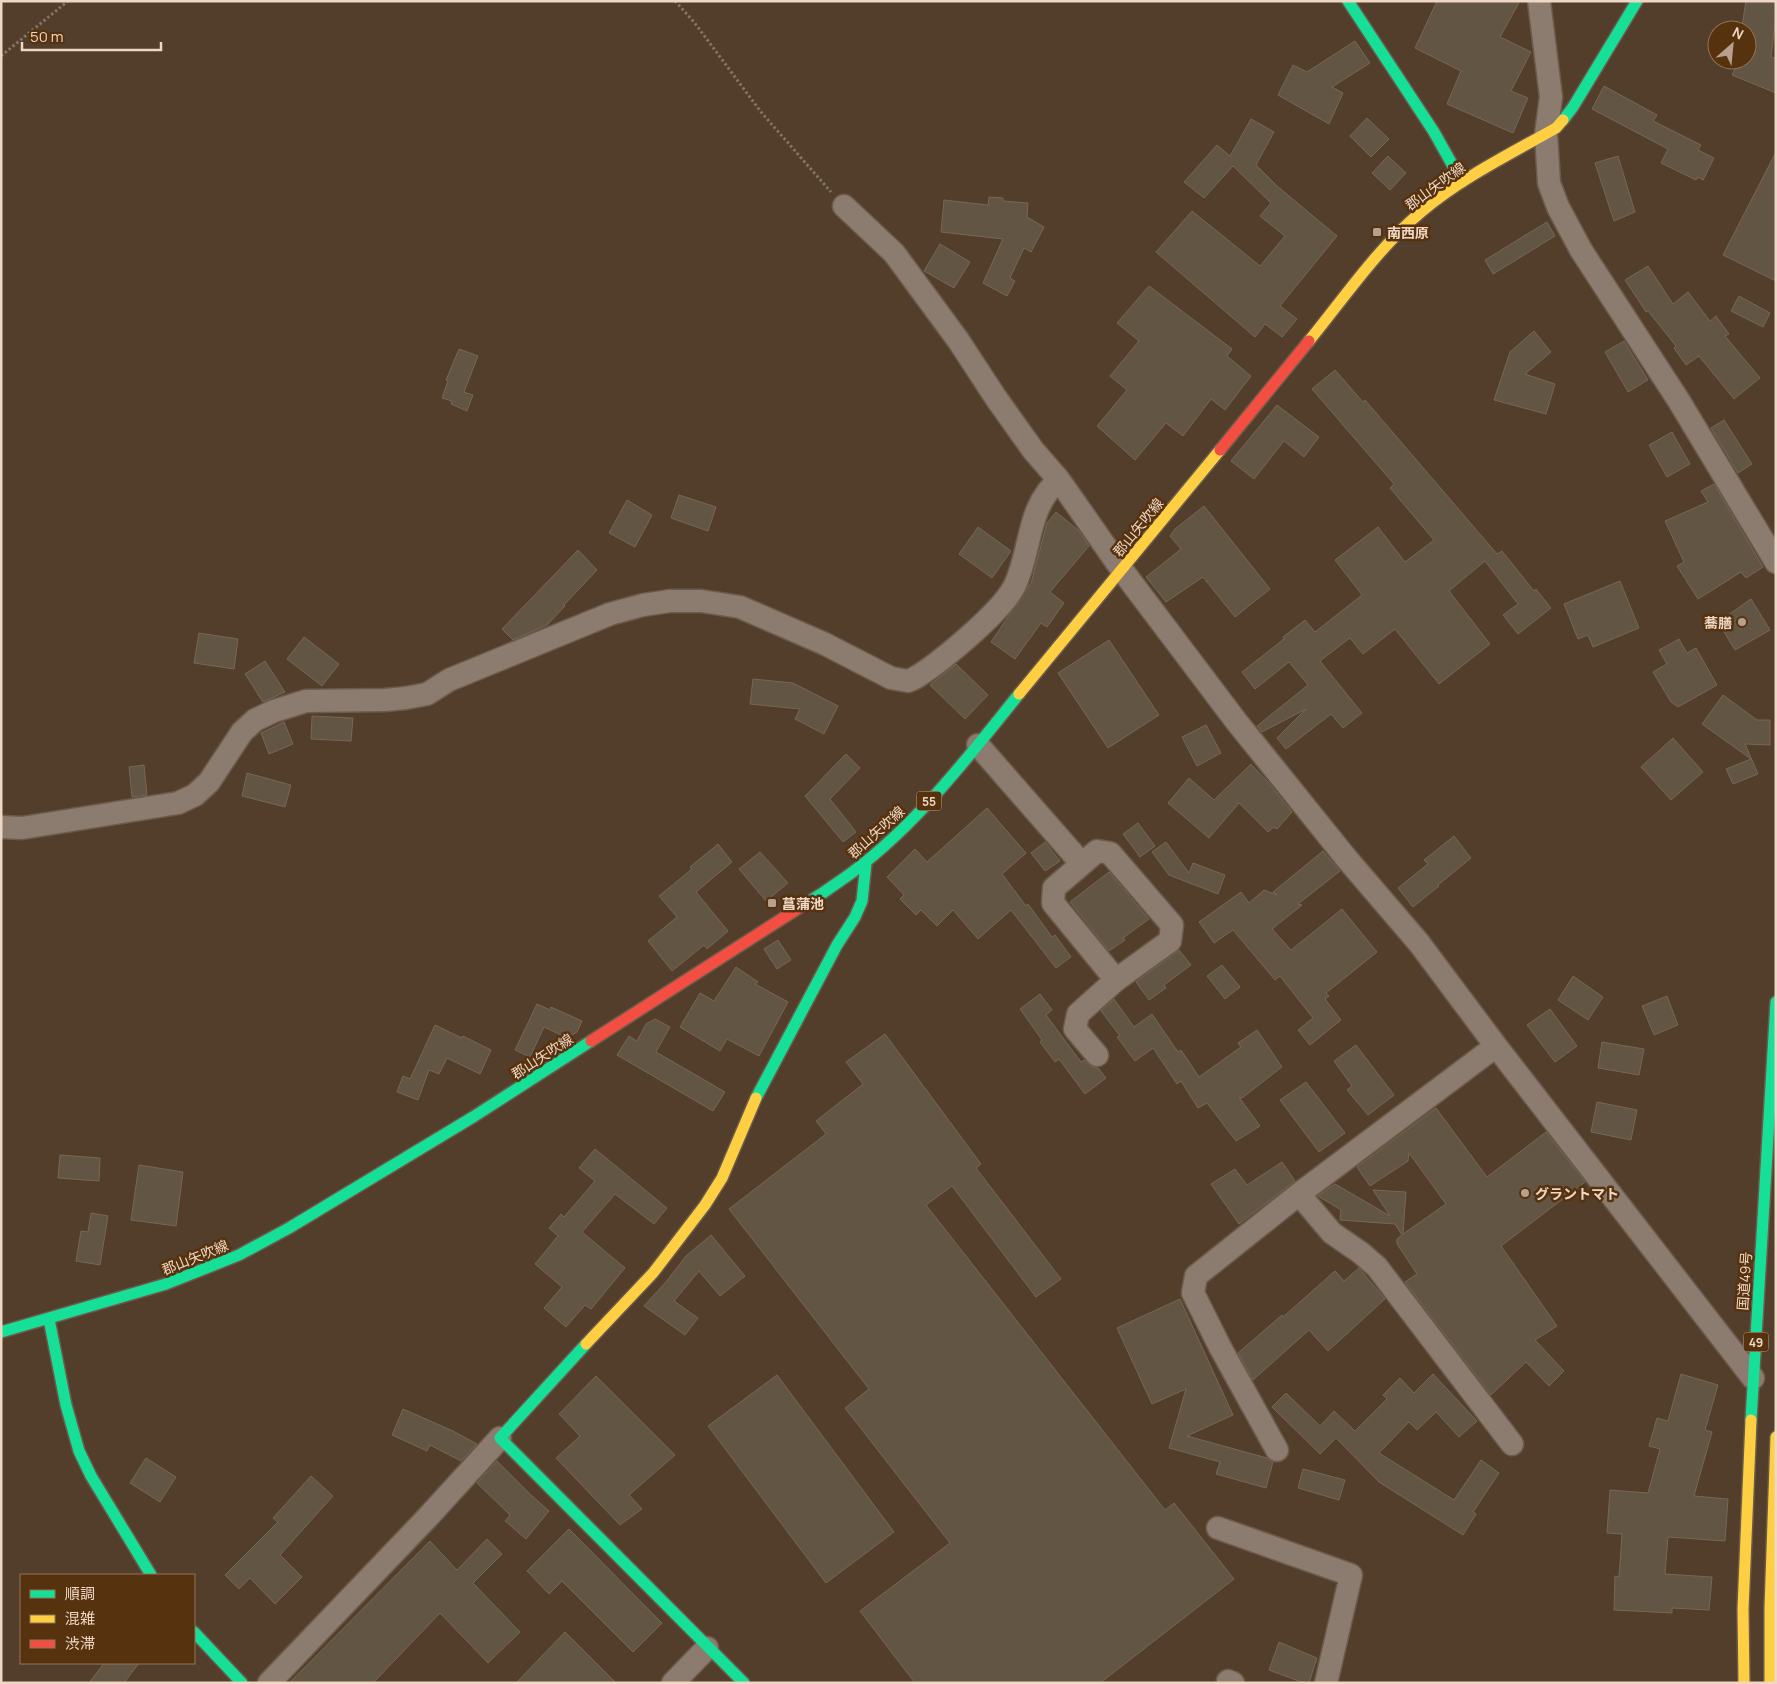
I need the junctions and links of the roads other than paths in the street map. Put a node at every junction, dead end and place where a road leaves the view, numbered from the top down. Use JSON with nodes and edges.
{"nodes":[{"id":1,"x":1348,"y":1,"type":"edge"},
{"id":2,"x":1539,"y":1,"type":"edge"},
{"id":3,"x":1638,"y":1,"type":"edge"},
{"id":4,"x":1546,"y":134,"type":"junction"},
{"id":5,"x":1462,"y":182,"type":"junction"},
{"id":6,"x":844,"y":206,"type":"road end"},
{"id":7,"x":1059,"y":480,"type":"junction"},
{"id":8,"x":1776,"y":562,"type":"edge"},
{"id":9,"x":1122,"y":570,"type":"junction"},
{"id":10,"x":978,"y":746,"type":"junction"},
{"id":11,"x":1,"y":827,"type":"edge"},
{"id":12,"x":866,"y":863,"type":"junction"},
{"id":13,"x":1082,"y":864,"type":"junction"},
{"id":14,"x":1116,"y":980,"type":"junction"},
{"id":15,"x":1776,"y":1002,"type":"edge"},
{"id":16,"x":1496,"y":1046,"type":"junction"},
{"id":17,"x":1097,"y":1055,"type":"dead end"},
{"id":18,"x":1299,"y":1194,"type":"junction"},
{"id":19,"x":49,"y":1318,"type":"junction"},
{"id":20,"x":1,"y":1332,"type":"edge"},
{"id":21,"x":1753,"y":1378,"type":"junction"},
{"id":22,"x":1776,"y":1437,"type":"edge"},
{"id":23,"x":500,"y":1438,"type":"junction"},
{"id":24,"x":1512,"y":1444,"type":"dead end"},
{"id":25,"x":1277,"y":1450,"type":"dead end"},
{"id":26,"x":1218,"y":1528,"type":"dead end"},
{"id":27,"x":150,"y":1574,"type":"edge"},
{"id":28,"x":195,"y":1633,"type":"edge"},
{"id":29,"x":707,"y":1648,"type":"junction"},
{"id":30,"x":242,"y":1683,"type":"edge"},
{"id":31,"x":269,"y":1683,"type":"edge"},
{"id":32,"x":672,"y":1683,"type":"edge"},
{"id":33,"x":744,"y":1683,"type":"edge"},
{"id":34,"x":1326,"y":1683,"type":"edge"},
{"id":35,"x":1744,"y":1683,"type":"edge"},
{"id":36,"x":1770,"y":1683,"type":"edge"}],
"edges":[{"from":1,"to":5,"type":"main road"},
{"from":2,"to":4,"type":"street"},
{"from":3,"to":4,"type":"main road","name":"郡山矢吹線","number":"55"},
{"from":4,"to":5,"type":"main road","name":"郡山矢吹線","number":"55"},
{"from":4,"to":8,"type":"street"},
{"from":5,"to":9,"type":"main road","name":"郡山矢吹線","number":"55"},
{"from":6,"to":7,"type":"street"},
{"from":7,"to":9,"type":"street"},
{"from":7,"to":11,"type":"street"},
{"from":9,"to":10,"type":"main road","name":"郡山矢吹線","number":"55"},
{"from":9,"to":16,"type":"street"},
{"from":10,"to":12,"type":"main road","name":"郡山矢吹線","number":"55"},
{"from":10,"to":13,"type":"street"},
{"from":12,"to":19,"type":"main road","name":"郡山矢吹線","number":"55"},
{"from":12,"to":23,"type":"main road"},
{"from":13,"to":14,"type":"street"},
{"from":13,"to":14,"type":"street"},
{"from":14,"to":17,"type":"street"},
{"from":15,"to":21,"type":"main road","name":"国道49号","number":"49"},
{"from":16,"to":18,"type":"street"},
{"from":16,"to":21,"type":"street"},
{"from":18,"to":24,"type":"street"},
{"from":18,"to":25,"type":"street"},
{"from":19,"to":20,"type":"main road","name":"郡山矢吹線","number":"55"},
{"from":19,"to":27,"type":"main road"},
{"from":21,"to":35,"type":"main road","name":"国道49号","number":"49"},
{"from":22,"to":36,"type":"main road"},
{"from":23,"to":29,"type":"main road"},
{"from":23,"to":31,"type":"street"},
{"from":26,"to":34,"type":"street"},
{"from":28,"to":30,"type":"main road"},
{"from":29,"to":32,"type":"street"},
{"from":29,"to":33,"type":"main road"}]}
